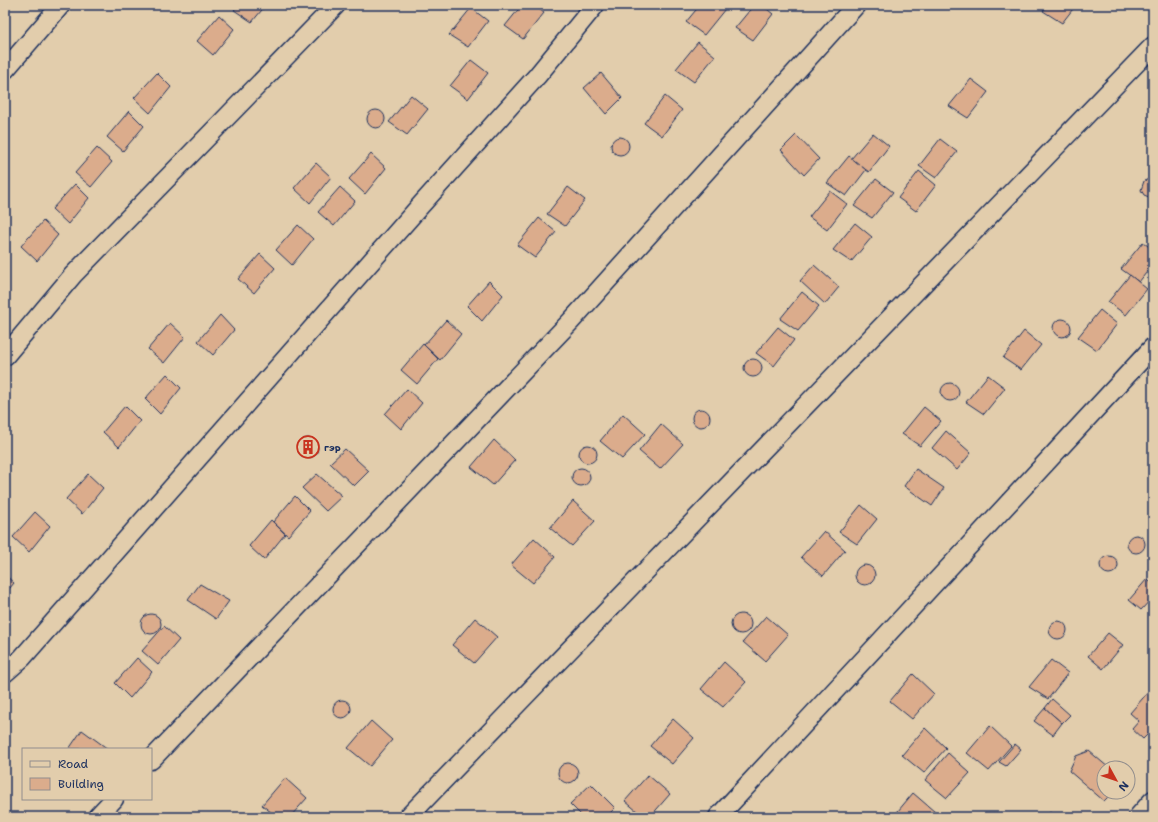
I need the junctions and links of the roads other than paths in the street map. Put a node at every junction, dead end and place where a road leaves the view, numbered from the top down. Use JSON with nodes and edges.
{"nodes":[{"id":1,"x":61,"y":5,"type":"edge"},
{"id":2,"x":336,"y":5,"type":"edge"},
{"id":3,"x":595,"y":5,"type":"edge"},
{"id":4,"x":856,"y":5,"type":"edge"},
{"id":5,"x":1153,"y":46,"type":"edge"},
{"id":6,"x":5,"y":70,"type":"edge"},
{"id":7,"x":1153,"y":347,"type":"edge"},
{"id":8,"x":5,"y":356,"type":"edge"},
{"id":9,"x":5,"y":673,"type":"edge"},
{"id":10,"x":152,"y":759,"type":"edge"},
{"id":11,"x":113,"y":800,"type":"edge"},
{"id":12,"x":1153,"y":800,"type":"edge"},
{"id":13,"x":97,"y":817,"type":"edge"},
{"id":14,"x":408,"y":817,"type":"edge"},
{"id":15,"x":718,"y":817,"type":"edge"},
{"id":16,"x":1138,"y":817,"type":"edge"}],
"edges":[{"from":1,"to":6,"type":"street"},
{"from":2,"to":8,"type":"street"},
{"from":3,"to":9,"type":"street"},
{"from":4,"to":10,"type":"street"},
{"from":5,"to":14,"type":"street"},
{"from":7,"to":15,"type":"street"},
{"from":11,"to":13,"type":"street"},
{"from":12,"to":16,"type":"street"}]}
